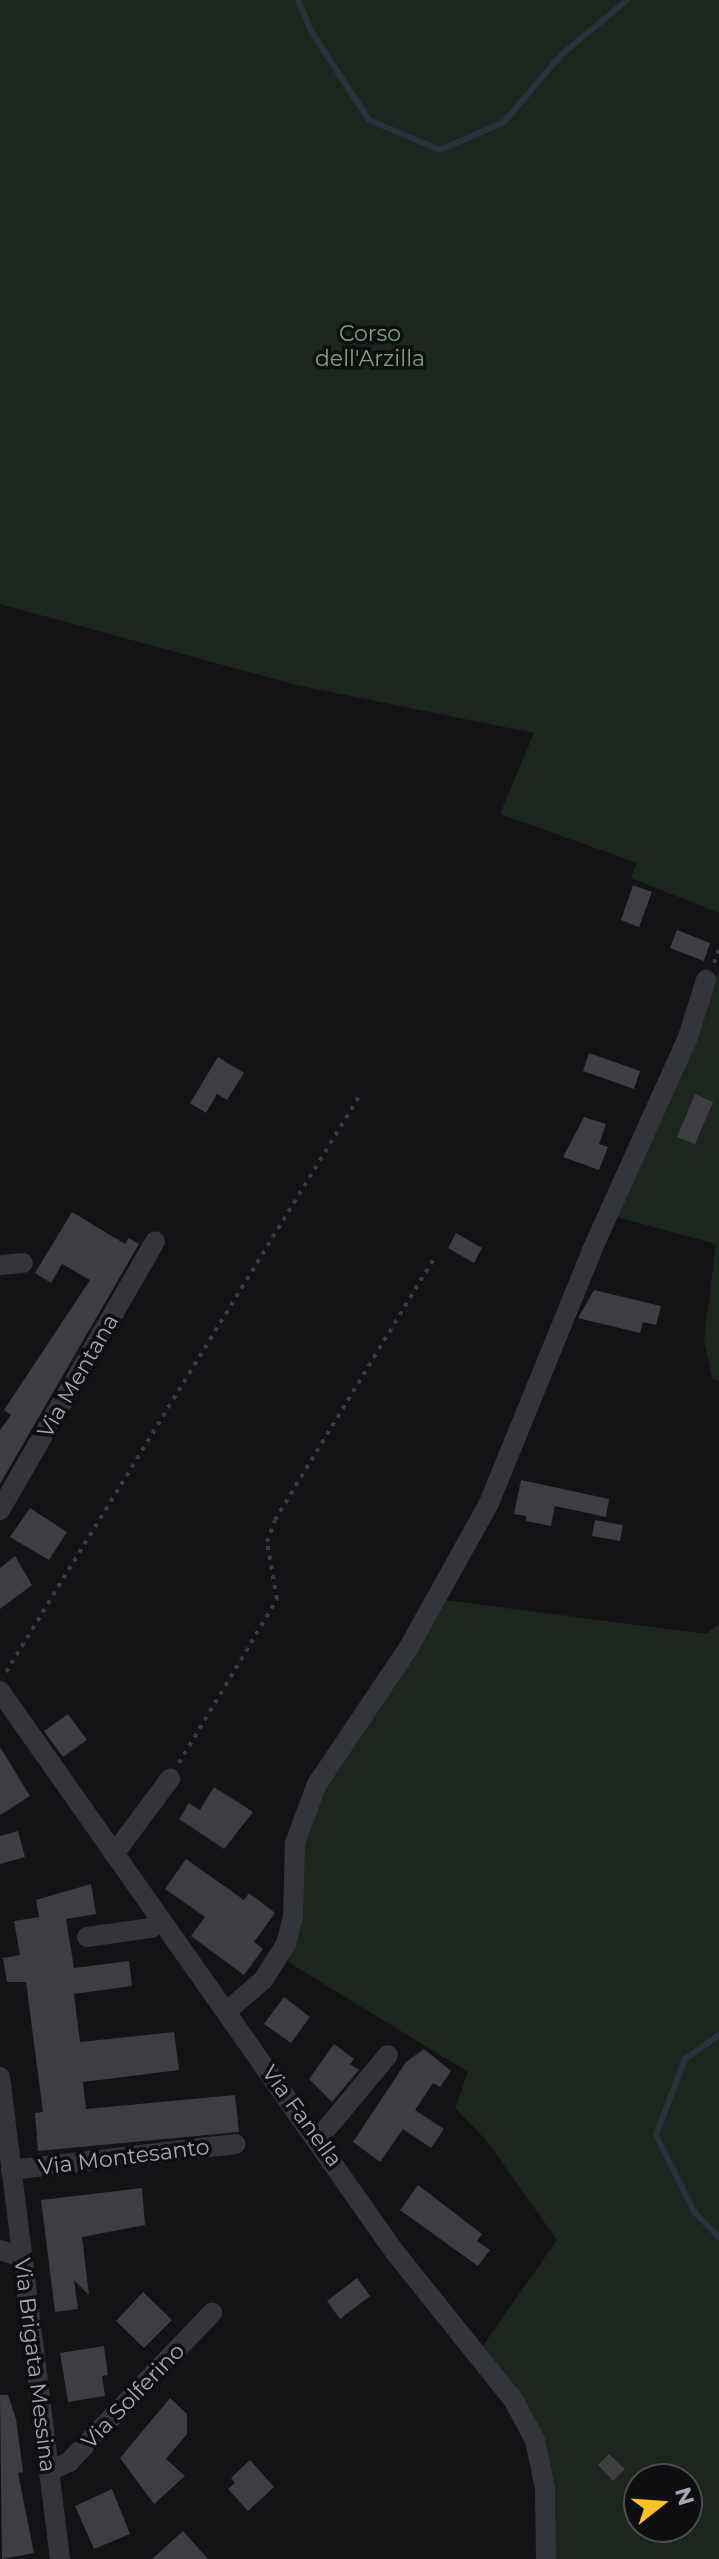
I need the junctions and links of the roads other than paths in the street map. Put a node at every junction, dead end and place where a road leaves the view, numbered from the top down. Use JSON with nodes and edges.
{"nodes":[{"id":1,"x":706,"y":980,"type":"dead end"},
{"id":2,"x":155,"y":1242,"type":"dead end"},
{"id":3,"x":23,"y":1263,"type":"dead end"},
{"id":4,"x":0,"y":1265,"type":"edge"},
{"id":5,"x":0,"y":1510,"type":"edge"},
{"id":6,"x":0,"y":1691,"type":"edge"},
{"id":7,"x":170,"y":1779,"type":"road end"},
{"id":8,"x":114,"y":1854,"type":"junction"},
{"id":9,"x":161,"y":1921,"type":"junction"},
{"id":10,"x":87,"y":1937,"type":"dead end"},
{"id":11,"x":226,"y":2012,"type":"junction"},
{"id":12,"x":388,"y":2055,"type":"dead end"},
{"id":13,"x":1,"y":2089,"type":"edge"},
{"id":14,"x":318,"y":2139,"type":"junction"},
{"id":15,"x":236,"y":2144,"type":"dead end"},
{"id":16,"x":11,"y":2170,"type":"junction"},
{"id":17,"x":0,"y":2250,"type":"edge"},
{"id":18,"x":22,"y":2257,"type":"junction"},
{"id":19,"x":212,"y":2313,"type":"dead end"},
{"id":20,"x":48,"y":2471,"type":"junction"},
{"id":21,"x":60,"y":2559,"type":"edge"},
{"id":22,"x":546,"y":2559,"type":"edge"}],
"edges":[{"from":1,"to":11,"type":"street"},
{"from":2,"to":5,"type":"street","name":"Via Mentana"},
{"from":3,"to":4,"type":"street"},
{"from":6,"to":8,"type":"street","name":"Via Fanella"},
{"from":7,"to":8,"type":"street"},
{"from":8,"to":9,"type":"street","name":"Via Fanella"},
{"from":9,"to":10,"type":"street"},
{"from":9,"to":11,"type":"street","name":"Via Fanella"},
{"from":11,"to":14,"type":"street","name":"Via Fanella"},
{"from":12,"to":14,"type":"street"},
{"from":13,"to":16,"type":"street","name":"Via Brigata Messina"},
{"from":14,"to":22,"type":"street","name":"Via Fanella"},
{"from":15,"to":16,"type":"street","name":"Via Montesanto"},
{"from":16,"to":18,"type":"street","name":"Via Brigata Messina"},
{"from":17,"to":18,"type":"street"},
{"from":18,"to":20,"type":"street","name":"Via Brigata Messina"},
{"from":19,"to":20,"type":"street","name":"Via Solferino"},
{"from":20,"to":21,"type":"street","name":"Via Brigata Messina"}]}
